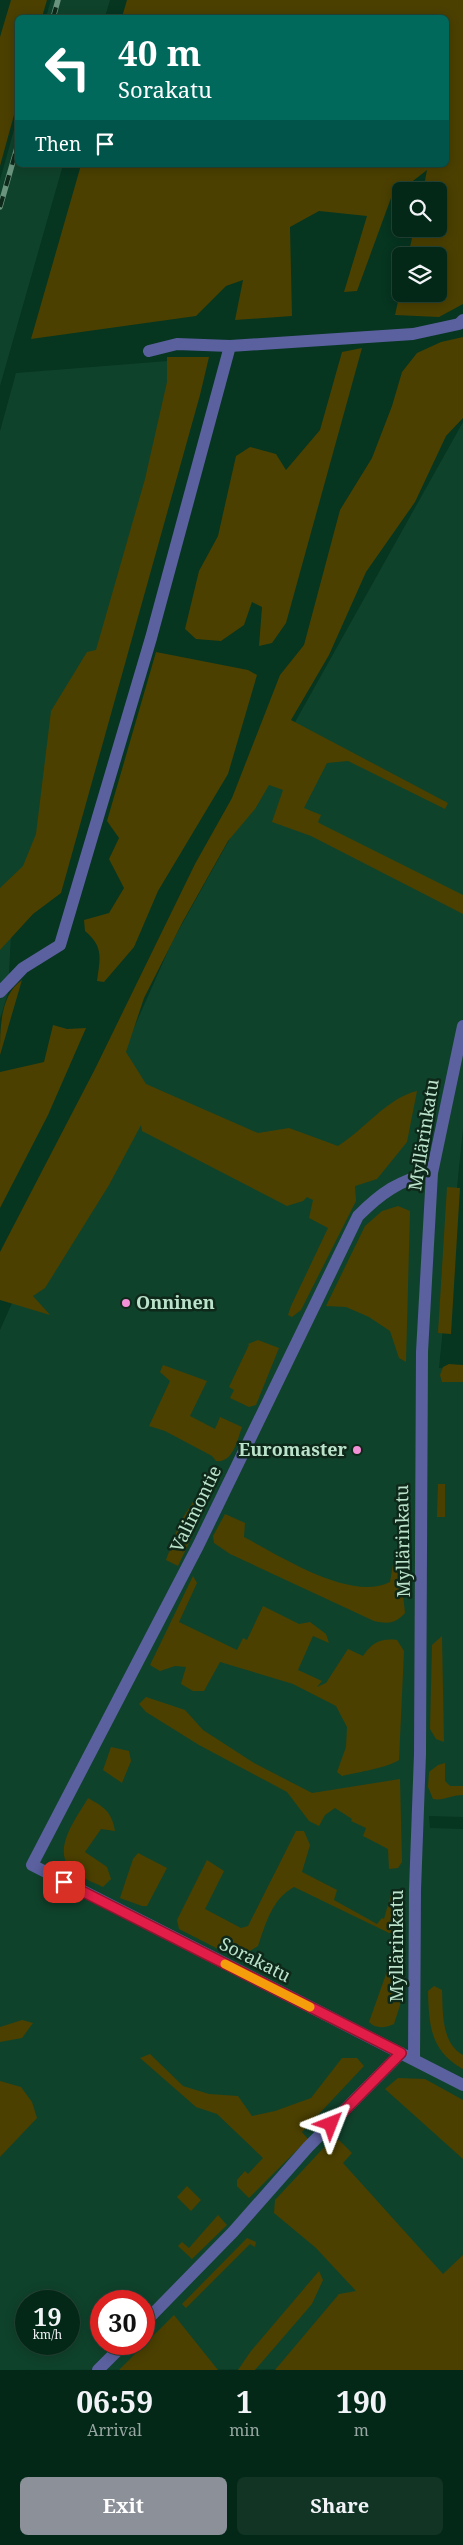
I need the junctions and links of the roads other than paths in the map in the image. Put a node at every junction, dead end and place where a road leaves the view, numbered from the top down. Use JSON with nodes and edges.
{"nodes":[{"id":1,"x":463,"y":320,"type":"edge"},
{"id":2,"x":230,"y":346,"type":"junction"},
{"id":3,"x":149,"y":351,"type":"dead end"},
{"id":4,"x":0,"y":992,"type":"edge"},
{"id":5,"x":463,"y":1026,"type":"edge"},
{"id":6,"x":432,"y":1173,"type":"junction"},
{"id":7,"x":32,"y":1865,"type":"joint"},
{"id":8,"x":401,"y":2053,"type":"junction"},
{"id":9,"x":414,"y":2060,"type":"junction"},
{"id":10,"x":463,"y":2085,"type":"edge"},
{"id":11,"x":155,"y":2312,"type":"edge"},
{"id":12,"x":113,"y":2355,"type":"edge"},
{"id":13,"x":98,"y":2370,"type":"edge"}],
"edges":[{"from":1,"to":2,"type":"street"},
{"from":2,"to":3,"type":"street"},
{"from":2,"to":4,"type":"street"},
{"from":5,"to":6,"type":"street","name":"Myllärinkatu"},
{"from":6,"to":7,"type":"street","name":"Valimontie"},
{"from":6,"to":9,"type":"street","name":"Myllärinkatu"},
{"from":7,"to":8,"type":"street","name":"Sorakatu"},
{"from":8,"to":9,"type":"street","name":"Sorakatu"},
{"from":8,"to":11,"type":"street"},
{"from":9,"to":10,"type":"street","name":"Sorakatu"},
{"from":12,"to":13,"type":"street"}]}
